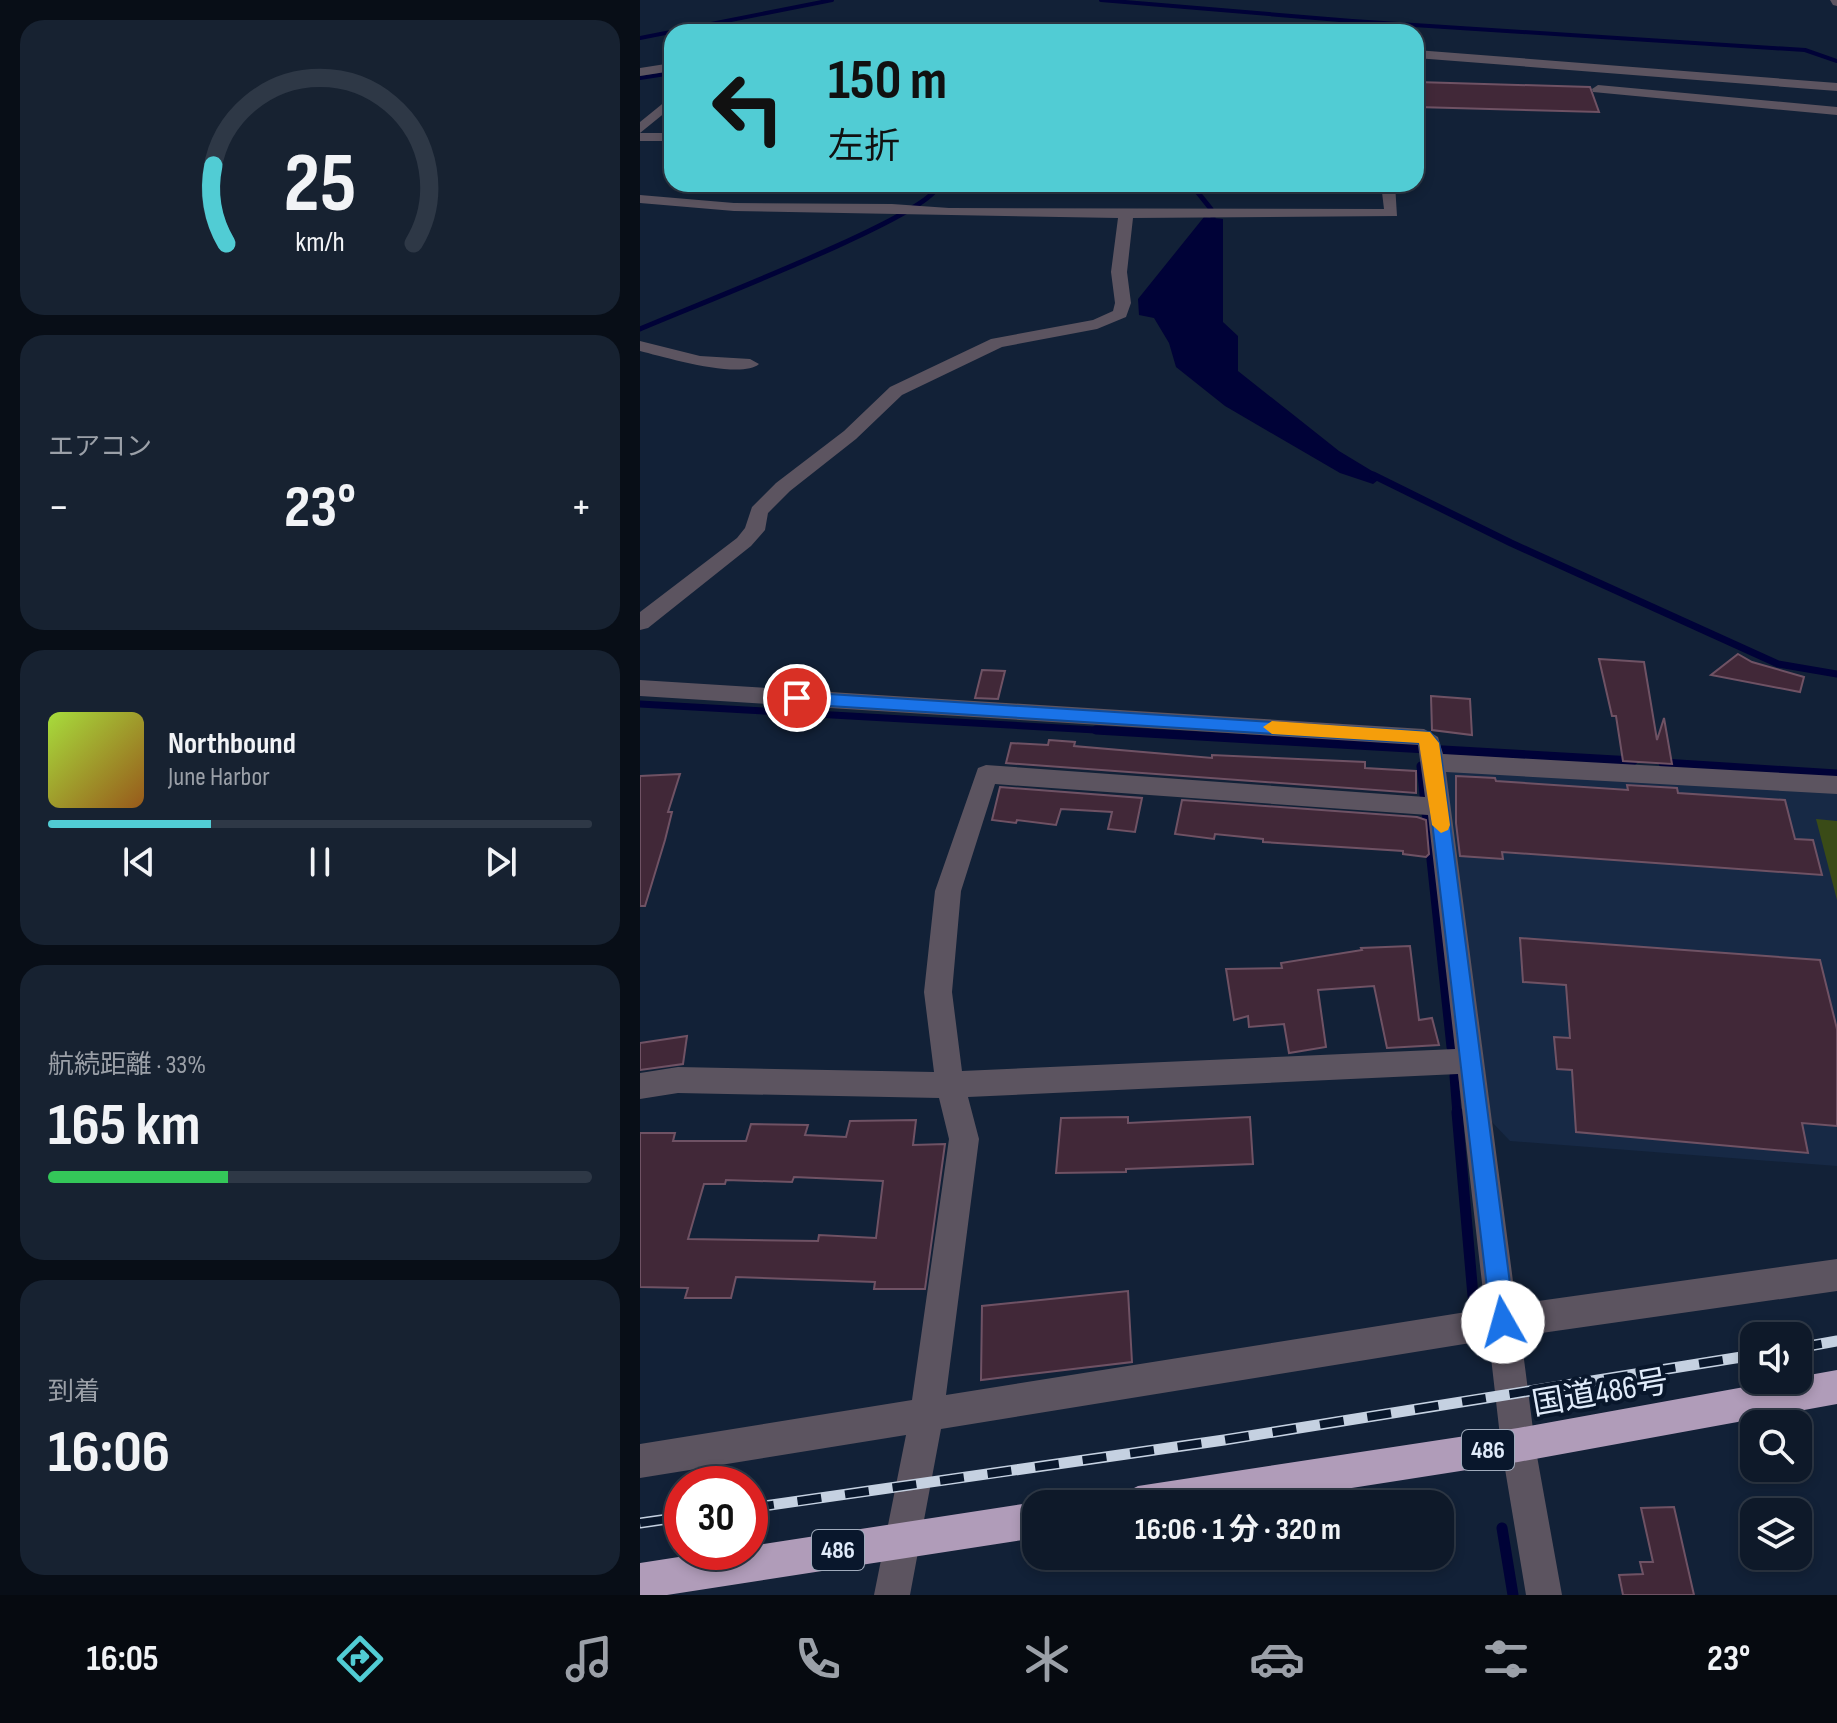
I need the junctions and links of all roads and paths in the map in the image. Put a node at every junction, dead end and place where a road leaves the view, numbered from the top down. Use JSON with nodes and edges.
{"nodes":[{"id":1,"x":1424,"y":55,"type":"edge"},
{"id":2,"x":664,"y":57,"type":"edge"},
{"id":3,"x":640,"y":61,"type":"edge"},
{"id":4,"x":1510,"y":61,"type":"junction"},
{"id":5,"x":664,"y":68,"type":"edge"},
{"id":6,"x":1424,"y":68,"type":"edge"},
{"id":7,"x":640,"y":72,"type":"edge"},
{"id":8,"x":1837,"y":87,"type":"edge"},
{"id":9,"x":1598,"y":89,"type":"dead end"},
{"id":10,"x":664,"y":107,"type":"edge"},
{"id":11,"x":1837,"y":111,"type":"edge"},
{"id":12,"x":640,"y":129,"type":"edge"},
{"id":13,"x":640,"y":137,"type":"edge"},
{"id":14,"x":664,"y":137,"type":"edge"},
{"id":15,"x":1389,"y":192,"type":"edge"},
{"id":16,"x":640,"y":199,"type":"edge"},
{"id":17,"x":1126,"y":213,"type":"junction"},
{"id":18,"x":640,"y":346,"type":"edge"},
{"id":19,"x":750,"y":364,"type":"dead end"},
{"id":20,"x":640,"y":623,"type":"edge"},
{"id":21,"x":640,"y":688,"type":"edge"},
{"id":22,"x":1432,"y":754,"type":"junction"},
{"id":23,"x":1837,"y":785,"type":"edge"},
{"id":24,"x":1430,"y":806,"type":"junction"},
{"id":25,"x":1469,"y":1061,"type":"junction"},
{"id":26,"x":950,"y":1085,"type":"junction"},
{"id":27,"x":640,"y":1086,"type":"edge"},
{"id":28,"x":1837,"y":1275,"type":"edge"},
{"id":29,"x":1503,"y":1322,"type":"junction"},
{"id":30,"x":1837,"y":1387,"type":"edge"},
{"id":31,"x":927,"y":1415,"type":"junction"},
{"id":32,"x":1518,"y":1445,"type":"junction"},
{"id":33,"x":640,"y":1461,"type":"edge"},
{"id":34,"x":1228,"y":1490,"type":"edge"},
{"id":35,"x":1022,"y":1522,"type":"edge"},
{"id":36,"x":901,"y":1541,"type":"junction"},
{"id":37,"x":640,"y":1581,"type":"edge"},
{"id":38,"x":892,"y":1595,"type":"edge"},
{"id":39,"x":1544,"y":1595,"type":"edge"}],
"edges":[{"from":1,"to":4,"type":"street"},
{"from":2,"to":3,"type":"street"},
{"from":4,"to":6,"type":"street"},
{"from":4,"to":8,"type":"street"},
{"from":5,"to":7,"type":"street"},
{"from":9,"to":11,"type":"street"},
{"from":10,"to":12,"type":"street"},
{"from":13,"to":14,"type":"street"},
{"from":15,"to":17,"type":"street"},
{"from":16,"to":17,"type":"street"},
{"from":17,"to":20,"type":"street"},
{"from":18,"to":19,"type":"street"},
{"from":21,"to":22,"type":"street"},
{"from":22,"to":23,"type":"street"},
{"from":22,"to":24,"type":"street"},
{"from":24,"to":25,"type":"street"},
{"from":24,"to":26,"type":"street"},
{"from":25,"to":26,"type":"street"},
{"from":25,"to":29,"type":"street"},
{"from":26,"to":27,"type":"street"},
{"from":26,"to":31,"type":"street"},
{"from":28,"to":29,"type":"street"},
{"from":29,"to":31,"type":"street"},
{"from":29,"to":32,"type":"street"},
{"from":30,"to":32,"type":"highway","name":"国道486号","number":"486"},
{"from":31,"to":33,"type":"street"},
{"from":31,"to":36,"type":"street"},
{"from":32,"to":34,"type":"highway","name":"国道486号","number":"486"},
{"from":32,"to":39,"type":"street"},
{"from":35,"to":36,"type":"highway","number":"486"},
{"from":36,"to":37,"type":"highway","number":"486"},
{"from":36,"to":38,"type":"street"}]}
